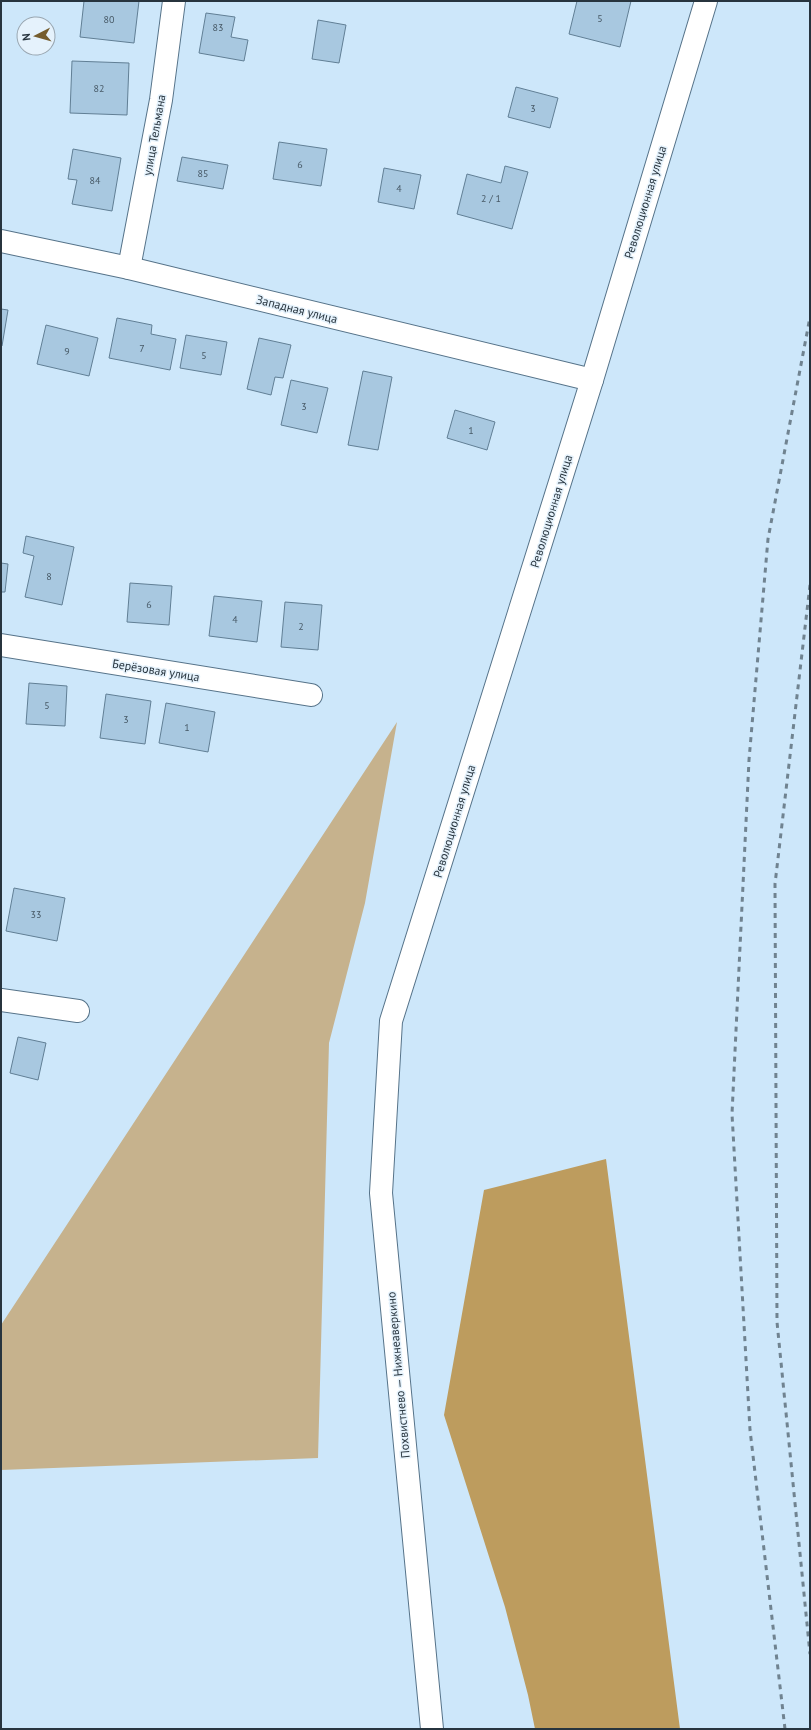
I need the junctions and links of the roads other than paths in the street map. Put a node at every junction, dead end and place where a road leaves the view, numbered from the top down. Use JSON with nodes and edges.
{"nodes":[{"id":1,"x":174,"y":1,"type":"edge"},
{"id":2,"x":706,"y":1,"type":"edge"},
{"id":3,"x":1,"y":241,"type":"edge"},
{"id":4,"x":129,"y":268,"type":"junction"},
{"id":5,"x":592,"y":380,"type":"junction"},
{"id":6,"x":1,"y":644,"type":"edge"},
{"id":7,"x":311,"y":696,"type":"dead end"},
{"id":8,"x":1,"y":1000,"type":"edge"},
{"id":9,"x":78,"y":1011,"type":"dead end"},
{"id":10,"x":391,"y":1020,"type":"joint"},
{"id":11,"x":432,"y":1729,"type":"edge"}],
"edges":[{"from":1,"to":4,"type":"street","name":"улица Тельмана"},
{"from":2,"to":5,"type":"street","name":"Революционная улица"},
{"from":3,"to":4,"type":"street","name":"Западная улица"},
{"from":4,"to":5,"type":"street","name":"Западная улица"},
{"from":5,"to":10,"type":"street","name":"Революционная улица"},
{"from":6,"to":7,"type":"street","name":"Берёзовая улица"},
{"from":8,"to":9,"type":"street"},
{"from":10,"to":11,"type":"street","name":"Похвистнево — Нижнеаверкино"}]}
